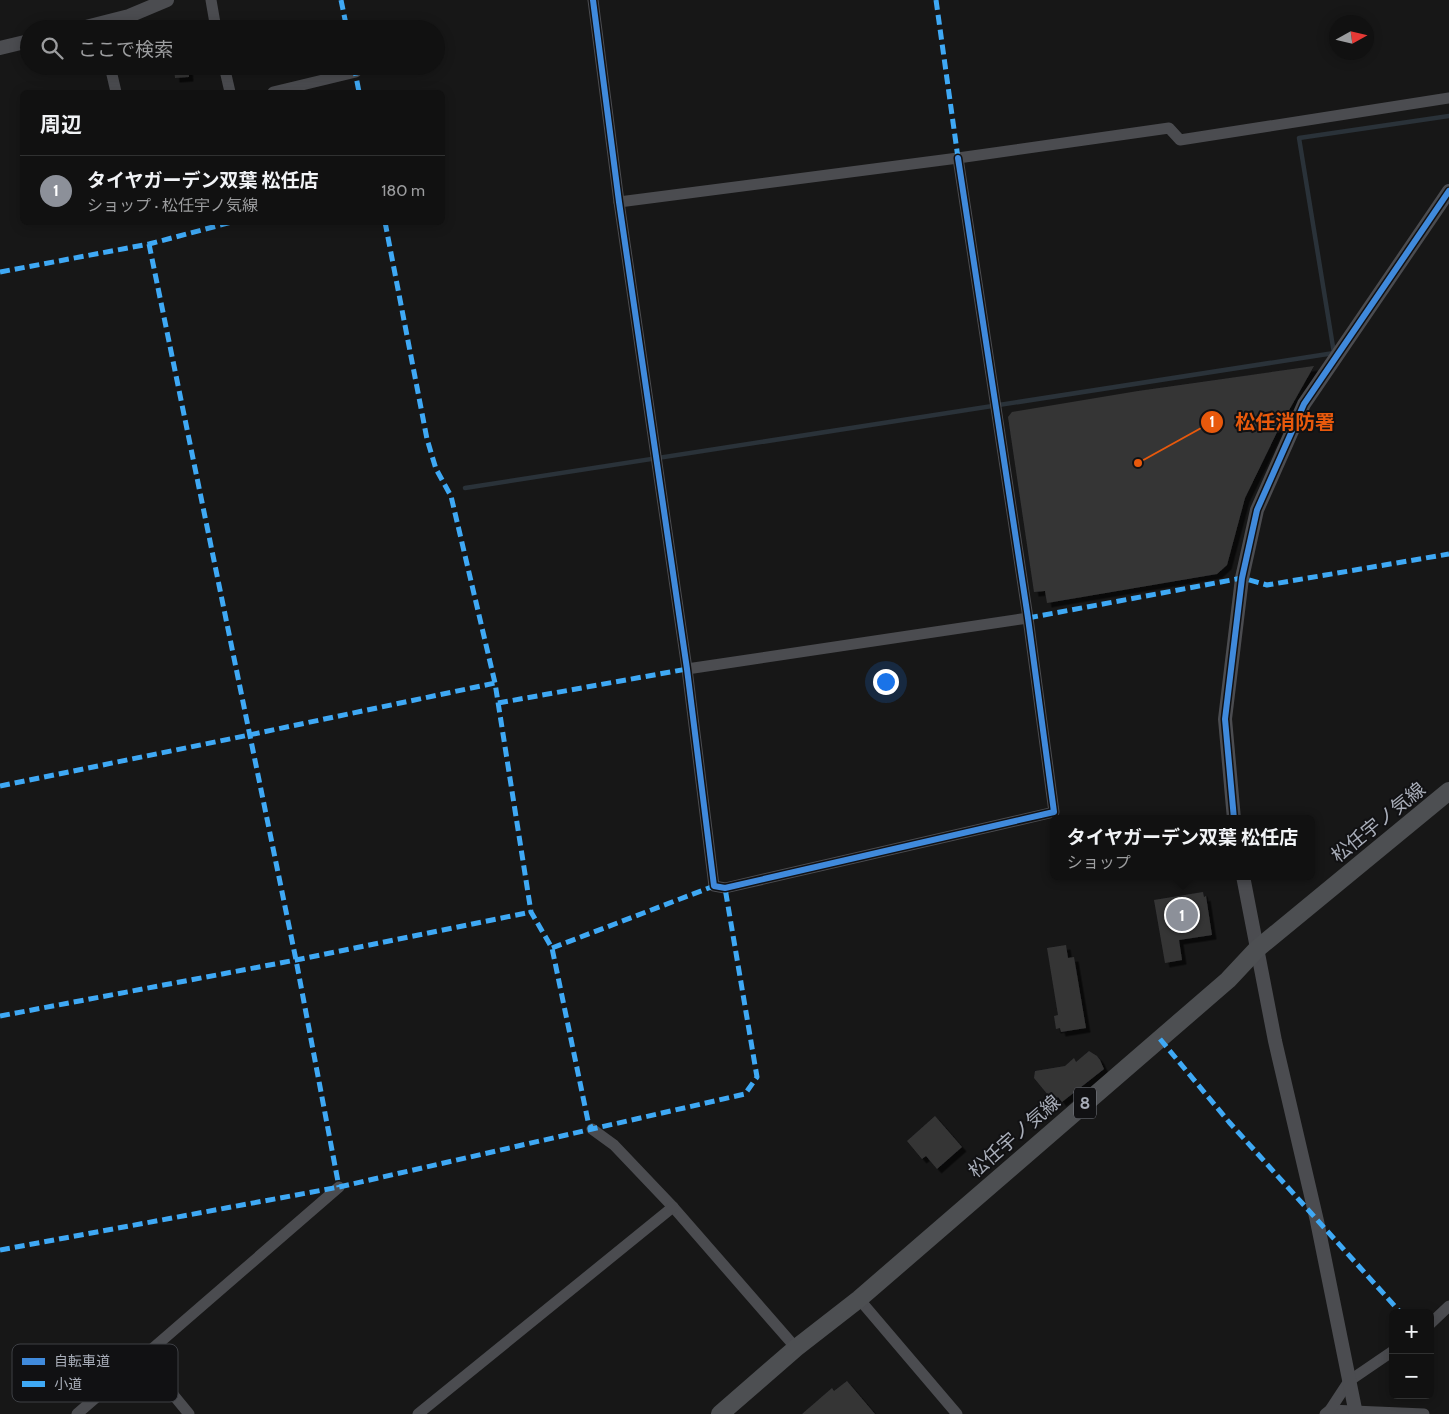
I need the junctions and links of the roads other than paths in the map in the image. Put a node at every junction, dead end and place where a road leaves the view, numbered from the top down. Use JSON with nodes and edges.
{"nodes":[{"id":1,"x":167,"y":0,"type":"edge"},
{"id":2,"x":211,"y":0,"type":"edge"},
{"id":3,"x":593,"y":0,"type":"edge"},
{"id":4,"x":118,"y":20,"type":"edge"},
{"id":5,"x":214,"y":20,"type":"edge"},
{"id":6,"x":20,"y":43,"type":"edge"},
{"id":7,"x":0,"y":48,"type":"edge"},
{"id":8,"x":112,"y":75,"type":"edge"},
{"id":9,"x":226,"y":75,"type":"edge"},
{"id":10,"x":344,"y":75,"type":"edge"},
{"id":11,"x":116,"y":90,"type":"edge"},
{"id":12,"x":230,"y":90,"type":"edge"},
{"id":13,"x":281,"y":90,"type":"edge"},
{"id":14,"x":1449,"y":98,"type":"edge"},
{"id":15,"x":958,"y":158,"type":"junction"},
{"id":16,"x":1449,"y":191,"type":"edge"},
{"id":17,"x":619,"y":202,"type":"junction"},
{"id":18,"x":1028,"y":618,"type":"junction"},
{"id":19,"x":687,"y":669,"type":"junction"},
{"id":20,"x":1449,"y":791,"type":"edge"},
{"id":21,"x":1234,"y":815,"type":"edge"},
{"id":22,"x":1245,"y":880,"type":"edge"},
{"id":23,"x":1257,"y":949,"type":"junction"},
{"id":24,"x":592,"y":1129,"type":"dead end"},
{"id":25,"x":339,"y":1187,"type":"dead end"},
{"id":26,"x":673,"y":1207,"type":"junction"},
{"id":27,"x":859,"y":1299,"type":"junction"},
{"id":28,"x":1449,"y":1306,"type":"edge"},
{"id":29,"x":1434,"y":1320,"type":"edge"},
{"id":30,"x":159,"y":1344,"type":"edge"},
{"id":31,"x":796,"y":1348,"type":"junction"},
{"id":32,"x":1390,"y":1354,"type":"edge"},
{"id":33,"x":1349,"y":1381,"type":"junction"},
{"id":34,"x":178,"y":1401,"type":"edge"},
{"id":35,"x":91,"y":1402,"type":"edge"},
{"id":36,"x":1328,"y":1412,"type":"edge"},
{"id":37,"x":1356,"y":1412,"type":"edge"},
{"id":38,"x":77,"y":1414,"type":"edge"},
{"id":39,"x":189,"y":1414,"type":"edge"},
{"id":40,"x":418,"y":1414,"type":"edge"},
{"id":41,"x":720,"y":1414,"type":"edge"},
{"id":42,"x":957,"y":1414,"type":"edge"},
{"id":43,"x":1424,"y":1414,"type":"edge"}],
"edges":[{"from":1,"to":4,"type":"street"},
{"from":2,"to":5,"type":"street"},
{"from":3,"to":17,"type":"street"},
{"from":6,"to":7,"type":"street"},
{"from":8,"to":11,"type":"street"},
{"from":9,"to":12,"type":"street"},
{"from":10,"to":13,"type":"street"},
{"from":14,"to":15,"type":"street"},
{"from":15,"to":17,"type":"street"},
{"from":15,"to":18,"type":"street"},
{"from":16,"to":21,"type":"street"},
{"from":17,"to":19,"type":"street"},
{"from":18,"to":19,"type":"street"},
{"from":18,"to":19,"type":"street"},
{"from":20,"to":23,"type":"main road","name":"松任宇ノ気線","number":"8"},
{"from":22,"to":23,"type":"street"},
{"from":23,"to":27,"type":"main road","name":"松任宇ノ気線","number":"8"},
{"from":23,"to":33,"type":"street"},
{"from":24,"to":26,"type":"street"},
{"from":25,"to":30,"type":"street"},
{"from":26,"to":31,"type":"street"},
{"from":26,"to":40,"type":"street"},
{"from":27,"to":31,"type":"main road","name":"松任宇ノ気線","number":"8"},
{"from":27,"to":42,"type":"street"},
{"from":28,"to":29,"type":"street"},
{"from":31,"to":41,"type":"main road","name":"松任宇ノ気線","number":"8"},
{"from":32,"to":33,"type":"street"},
{"from":33,"to":36,"type":"street"},
{"from":33,"to":37,"type":"street"},
{"from":34,"to":39,"type":"street"},
{"from":35,"to":38,"type":"street"},
{"from":36,"to":37,"type":"street"},
{"from":37,"to":43,"type":"street"}]}
